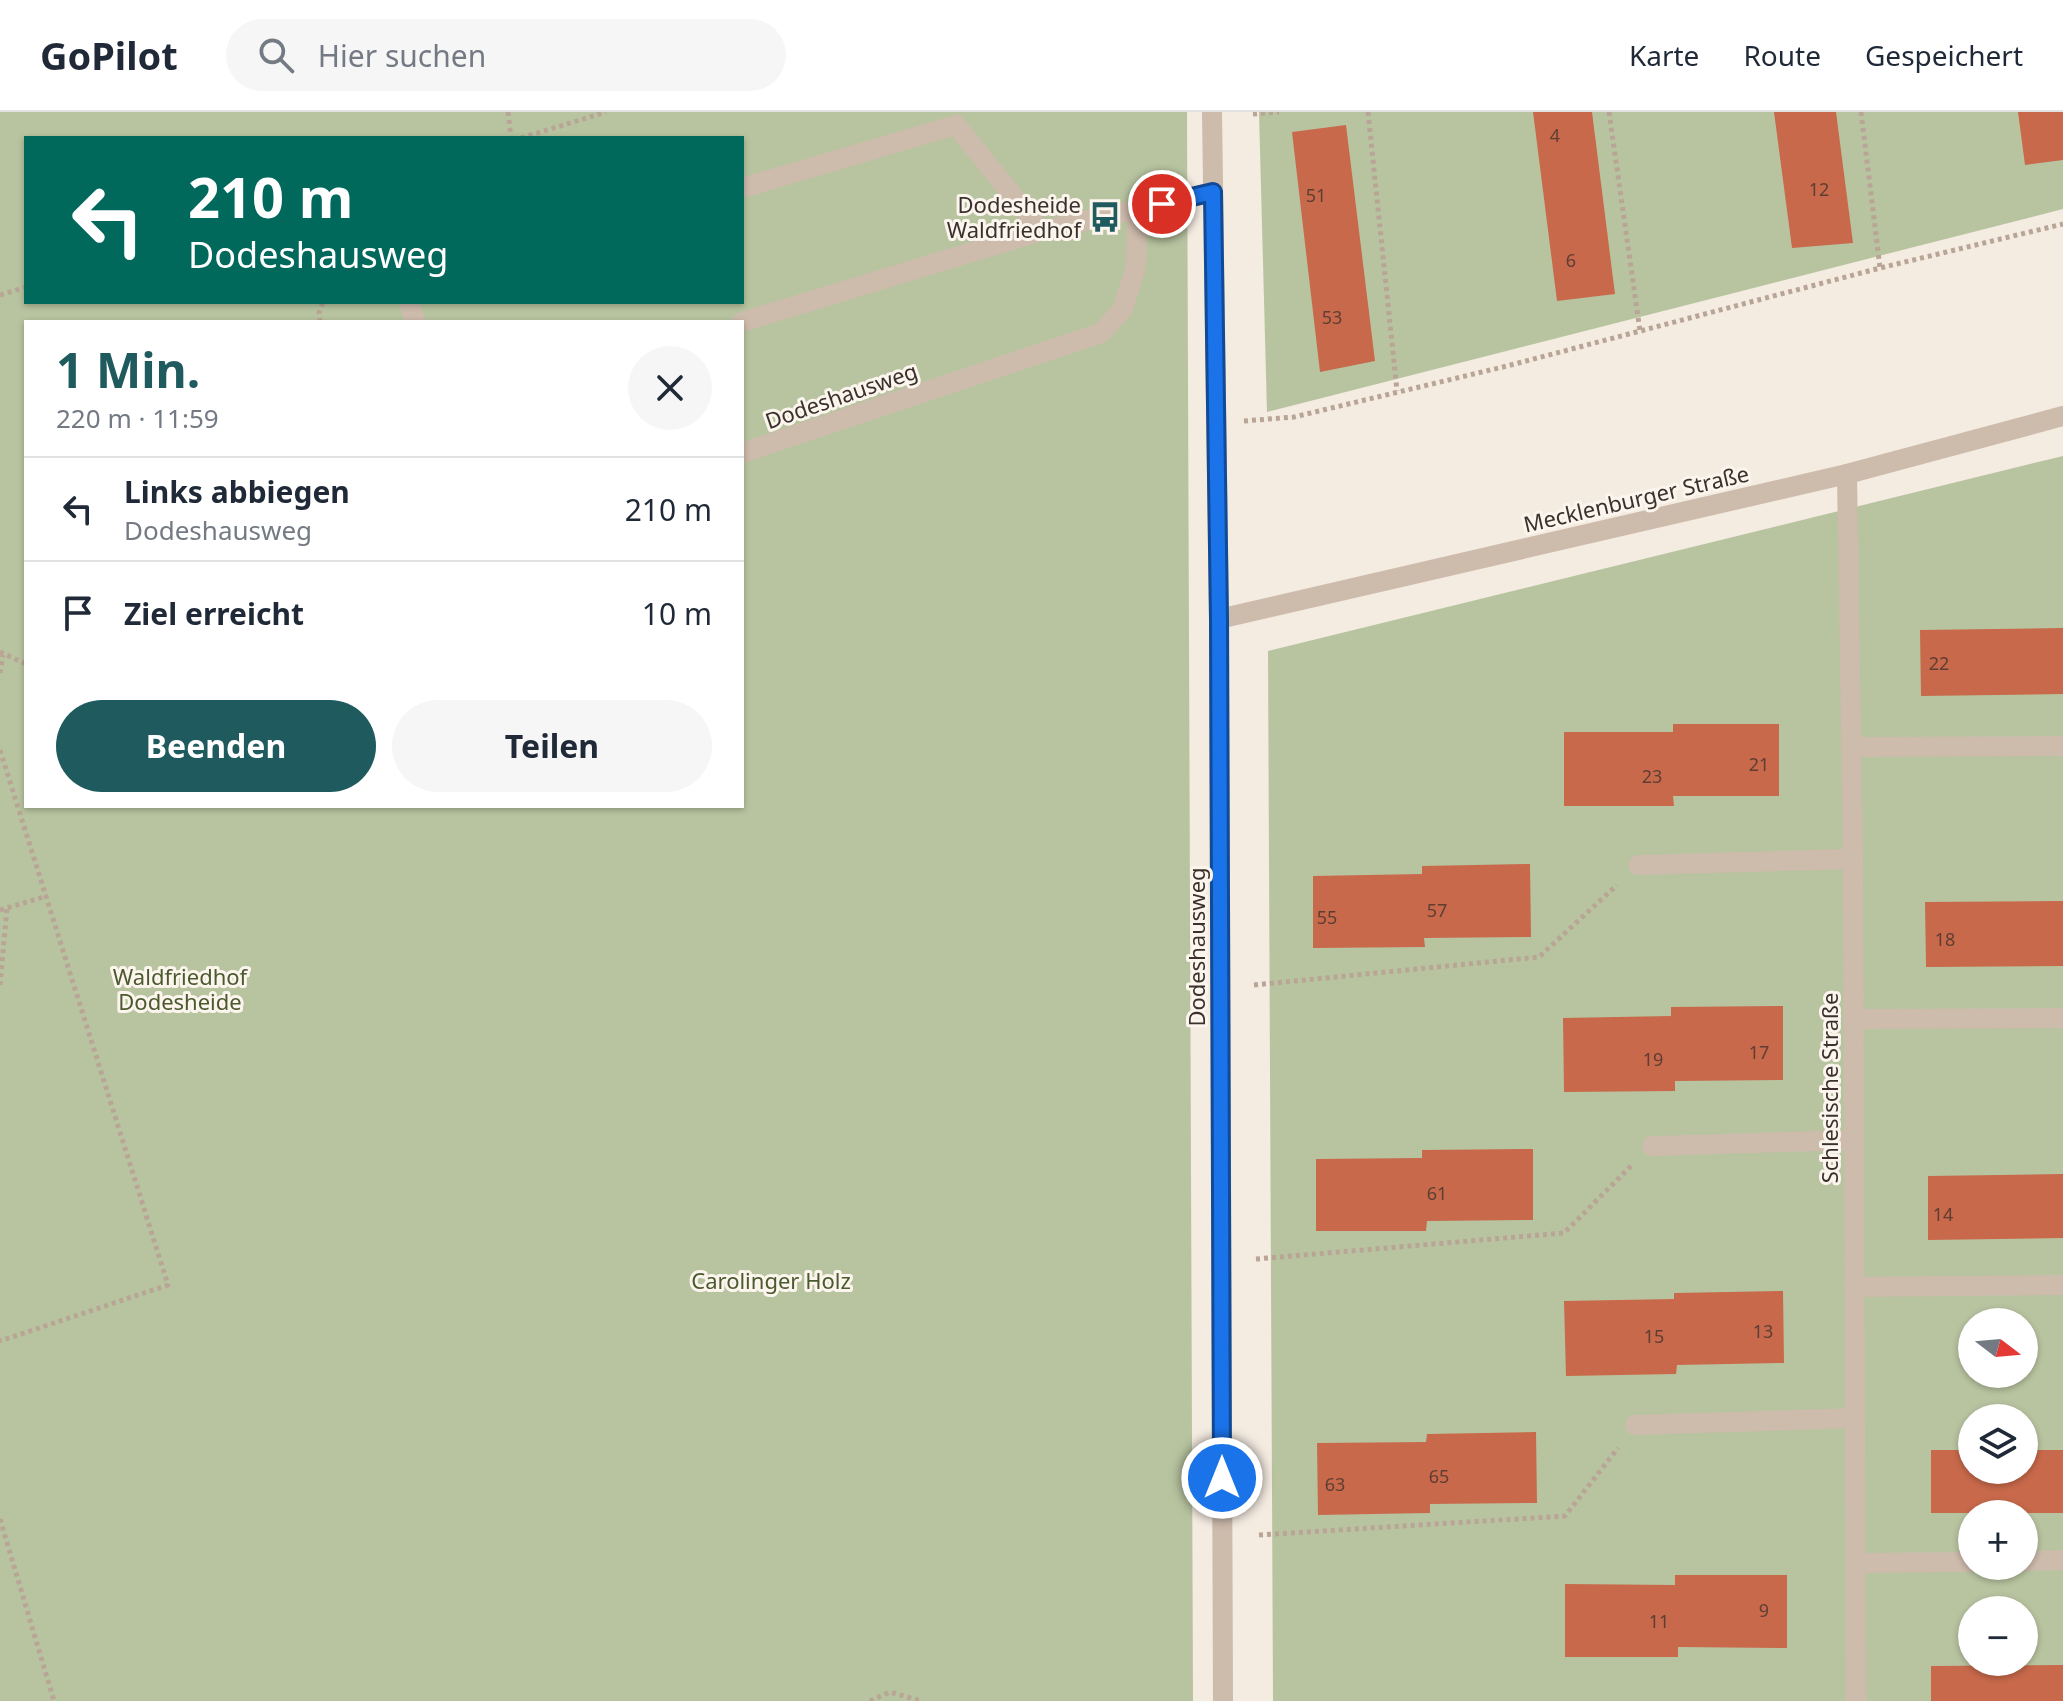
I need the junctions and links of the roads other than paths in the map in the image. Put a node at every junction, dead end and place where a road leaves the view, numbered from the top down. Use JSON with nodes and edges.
{"nodes":[{"id":1,"x":1212,"y":112,"type":"edge"},
{"id":2,"x":744,"y":187,"type":"edge"},
{"id":3,"x":1213,"y":192,"type":"junction"},
{"id":4,"x":1137,"y":209,"type":"junction"},
{"id":5,"x":1041,"y":231,"type":"junction"},
{"id":6,"x":744,"y":321,"type":"edge"},
{"id":7,"x":2063,"y":416,"type":"edge"},
{"id":8,"x":744,"y":452,"type":"edge"},
{"id":9,"x":1847,"y":474,"type":"junction"},
{"id":10,"x":1219,"y":619,"type":"junction"},
{"id":11,"x":2063,"y":746,"type":"edge"},
{"id":12,"x":1852,"y":747,"type":"junction"},
{"id":13,"x":1853,"y":859,"type":"junction"},
{"id":14,"x":1638,"y":865,"type":"road end"},
{"id":15,"x":2063,"y":1018,"type":"edge"},
{"id":16,"x":1853,"y":1019,"type":"junction"},
{"id":17,"x":1853,"y":1140,"type":"junction"},
{"id":18,"x":1652,"y":1146,"type":"road end"},
{"id":19,"x":2063,"y":1285,"type":"edge"},
{"id":20,"x":1854,"y":1287,"type":"junction"},
{"id":21,"x":1855,"y":1418,"type":"junction"},
{"id":22,"x":1635,"y":1425,"type":"road end"},
{"id":23,"x":2063,"y":1560,"type":"edge"},
{"id":24,"x":2038,"y":1561,"type":"edge"},
{"id":25,"x":1958,"y":1562,"type":"edge"},
{"id":26,"x":1856,"y":1563,"type":"junction"},
{"id":27,"x":1223,"y":1701,"type":"edge"},
{"id":28,"x":1856,"y":1701,"type":"edge"}],
"edges":[{"from":1,"to":3,"type":"street","name":"Dodeshausweg"},
{"from":2,"to":5,"type":"street"},
{"from":3,"to":4,"type":"street"},
{"from":3,"to":10,"type":"street","name":"Dodeshausweg"},
{"from":4,"to":5,"type":"street"},
{"from":4,"to":8,"type":"street","name":"Dodeshausweg"},
{"from":5,"to":6,"type":"street"},
{"from":7,"to":9,"type":"street","name":"Mecklenburger Straße"},
{"from":9,"to":10,"type":"street","name":"Mecklenburger Straße"},
{"from":9,"to":12,"type":"street","name":"Schlesische Straße"},
{"from":10,"to":27,"type":"street","name":"Dodeshausweg"},
{"from":11,"to":12,"type":"street"},
{"from":12,"to":13,"type":"street","name":"Schlesische Straße"},
{"from":13,"to":14,"type":"street"},
{"from":13,"to":16,"type":"street","name":"Schlesische Straße"},
{"from":15,"to":16,"type":"street"},
{"from":16,"to":17,"type":"street","name":"Schlesische Straße"},
{"from":17,"to":18,"type":"street"},
{"from":17,"to":20,"type":"street","name":"Schlesische Straße"},
{"from":19,"to":20,"type":"street"},
{"from":20,"to":21,"type":"street","name":"Schlesische Straße"},
{"from":21,"to":22,"type":"street"},
{"from":21,"to":26,"type":"street","name":"Schlesische Straße"},
{"from":23,"to":24,"type":"street"},
{"from":25,"to":26,"type":"street"},
{"from":26,"to":28,"type":"street","name":"Schlesische Straße"}]}
